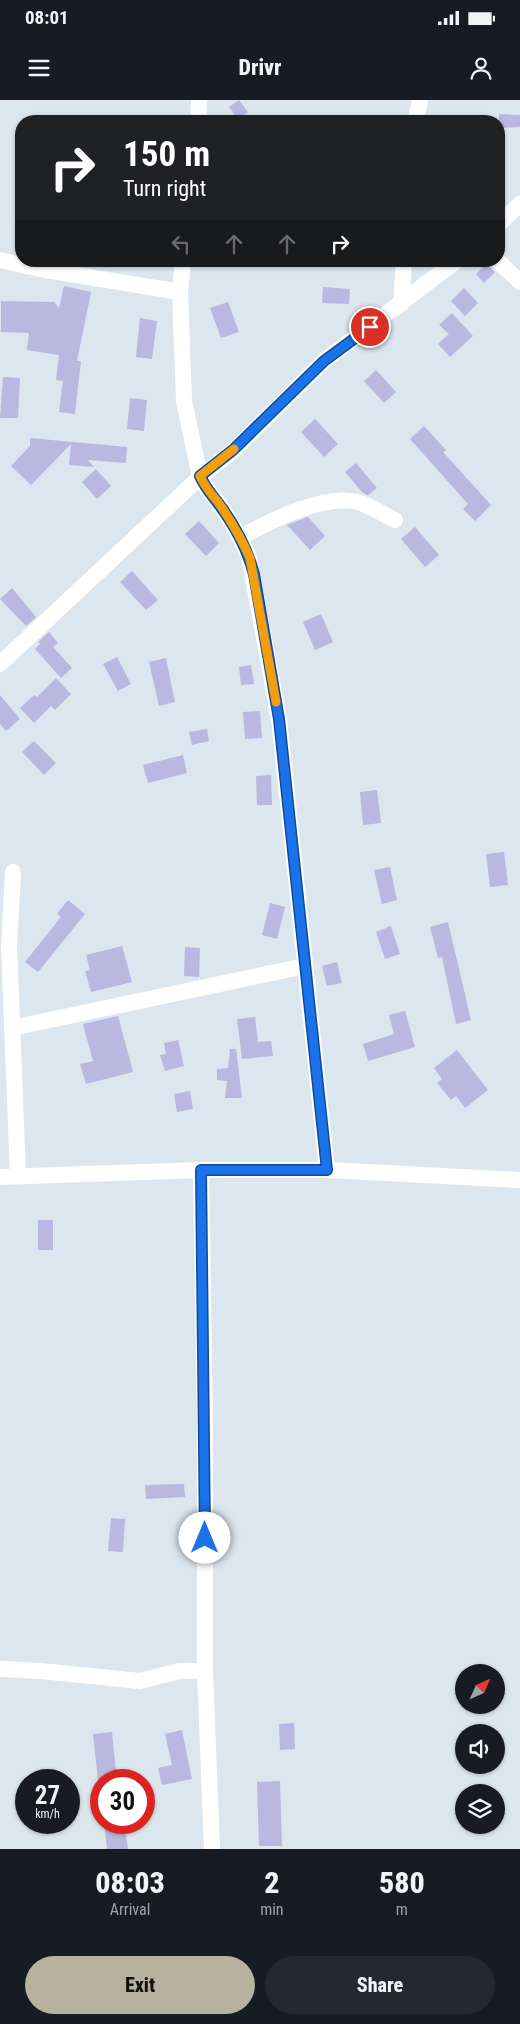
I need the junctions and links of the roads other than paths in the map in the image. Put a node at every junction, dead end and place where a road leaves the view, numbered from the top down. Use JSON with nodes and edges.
{"nodes":[{"id":1,"x":199,"y":100,"type":"edge"},
{"id":2,"x":420,"y":100,"type":"edge"},
{"id":3,"x":198,"y":115,"type":"edge"},
{"id":4,"x":417,"y":115,"type":"edge"},
{"id":5,"x":520,"y":204,"type":"edge"},
{"id":6,"x":505,"y":218,"type":"edge"},
{"id":7,"x":0,"y":260,"type":"edge"},
{"id":8,"x":15,"y":263,"type":"edge"},
{"id":9,"x":31,"y":267,"type":"edge"},
{"id":10,"x":182,"y":267,"type":"edge"},
{"id":11,"x":404,"y":267,"type":"edge"},
{"id":12,"x":448,"y":267,"type":"edge"},
{"id":13,"x":504,"y":267,"type":"edge"},
{"id":14,"x":520,"y":282,"type":"edge"},
{"id":15,"x":180,"y":292,"type":"junction"},
{"id":16,"x":401,"y":304,"type":"junction"},
{"id":17,"x":200,"y":476,"type":"junction"},
{"id":18,"x":395,"y":520,"type":"dead end"},
{"id":19,"x":240,"y":538,"type":"junction"},
{"id":20,"x":0,"y":664,"type":"edge"},
{"id":21,"x":13,"y":872,"type":"dead end"},
{"id":22,"x":305,"y":966,"type":"junction"},
{"id":23,"x":12,"y":1028,"type":"junction"},
{"id":24,"x":201,"y":1170,"type":"junction"},
{"id":25,"x":327,"y":1170,"type":"junction"},
{"id":26,"x":18,"y":1176,"type":"junction"},
{"id":27,"x":0,"y":1177,"type":"edge"},
{"id":28,"x":520,"y":1180,"type":"edge"},
{"id":29,"x":0,"y":1669,"type":"edge"},
{"id":30,"x":205,"y":1671,"type":"junction"},
{"id":31,"x":212,"y":1849,"type":"edge"}],
"edges":[{"from":1,"to":3,"type":"street"},
{"from":2,"to":4,"type":"street"},
{"from":5,"to":6,"type":"street"},
{"from":7,"to":8,"type":"street"},
{"from":9,"to":15,"type":"street"},
{"from":10,"to":15,"type":"street"},
{"from":11,"to":16,"type":"street"},
{"from":12,"to":16,"type":"street"},
{"from":13,"to":14,"type":"street"},
{"from":15,"to":17,"type":"street"},
{"from":16,"to":17,"type":"street"},
{"from":17,"to":19,"type":"street"},
{"from":17,"to":20,"type":"street"},
{"from":18,"to":19,"type":"street"},
{"from":19,"to":22,"type":"street"},
{"from":21,"to":23,"type":"street"},
{"from":22,"to":23,"type":"street"},
{"from":22,"to":25,"type":"street"},
{"from":23,"to":26,"type":"street"},
{"from":24,"to":25,"type":"street"},
{"from":24,"to":26,"type":"street"},
{"from":24,"to":30,"type":"street"},
{"from":25,"to":28,"type":"street"},
{"from":26,"to":27,"type":"street"},
{"from":29,"to":30,"type":"street"},
{"from":30,"to":31,"type":"street"}]}
